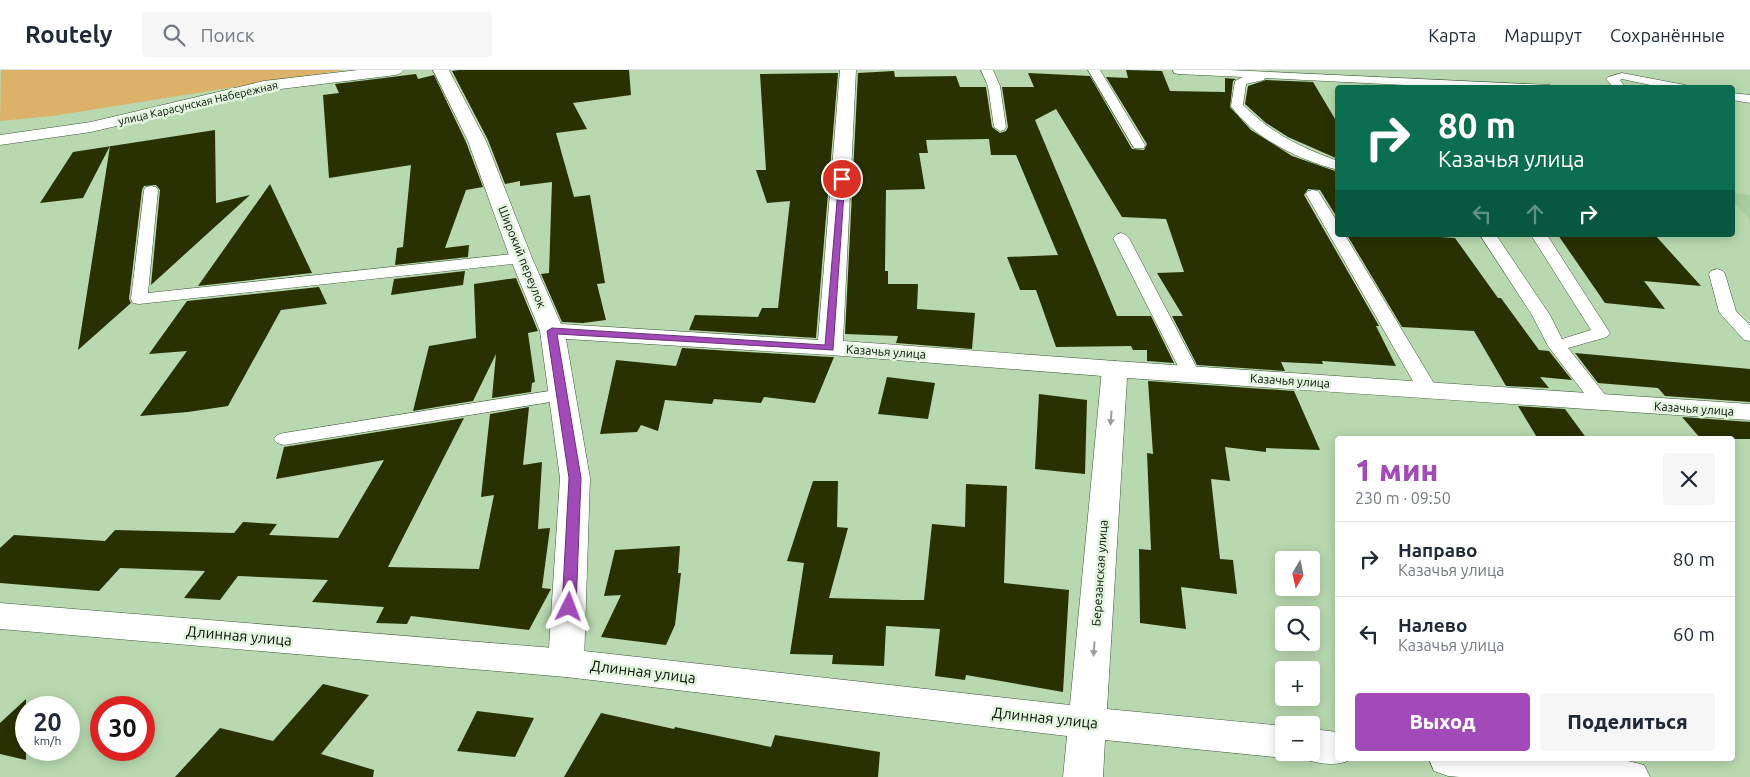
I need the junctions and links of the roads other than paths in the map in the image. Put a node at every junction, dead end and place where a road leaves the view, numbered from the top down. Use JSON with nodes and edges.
{"nodes":[{"id":1,"x":396,"y":70,"type":"edge"},
{"id":2,"x":440,"y":70,"type":"edge"},
{"id":3,"x":848,"y":70,"type":"edge"},
{"id":4,"x":987,"y":70,"type":"edge"},
{"id":5,"x":1094,"y":70,"type":"edge"},
{"id":6,"x":1178,"y":71,"type":"edge"},
{"id":7,"x":1353,"y":85,"type":"edge"},
{"id":8,"x":1484,"y":85,"type":"edge"},
{"id":9,"x":1618,"y":85,"type":"edge"},
{"id":10,"x":1669,"y":85,"type":"edge"},
{"id":11,"x":1735,"y":96,"type":"edge"},
{"id":12,"x":1750,"y":99,"type":"edge"},
{"id":13,"x":1000,"y":127,"type":"dead end"},
{"id":14,"x":0,"y":140,"type":"edge"},
{"id":15,"x":1139,"y":145,"type":"dead end"},
{"id":16,"x":1335,"y":165,"type":"edge"},
{"id":17,"x":151,"y":190,"type":"dead end"},
{"id":18,"x":1312,"y":194,"type":"dead end"},
{"id":19,"x":1335,"y":233,"type":"edge"},
{"id":20,"x":1337,"y":237,"type":"edge"},
{"id":21,"x":1489,"y":237,"type":"edge"},
{"id":22,"x":1540,"y":237,"type":"edge"},
{"id":23,"x":1121,"y":238,"type":"dead end"},
{"id":24,"x":521,"y":258,"type":"junction"},
{"id":25,"x":1717,"y":274,"type":"dead end"},
{"id":26,"x":552,"y":331,"type":"junction"},
{"id":27,"x":1750,"y":336,"type":"edge"},
{"id":28,"x":1557,"y":346,"type":"junction"},
{"id":29,"x":830,"y":348,"type":"junction"},
{"id":30,"x":1115,"y":369,"type":"junction"},
{"id":31,"x":1191,"y":374,"type":"junction"},
{"id":32,"x":1428,"y":390,"type":"junction"},
{"id":33,"x":562,"y":395,"type":"junction"},
{"id":34,"x":1601,"y":402,"type":"junction"},
{"id":35,"x":1750,"y":412,"type":"edge"},
{"id":36,"x":284,"y":439,"type":"dead end"},
{"id":37,"x":0,"y":616,"type":"edge"},
{"id":38,"x":566,"y":663,"type":"junction"},
{"id":39,"x":1088,"y":723,"type":"junction"},
{"id":40,"x":1275,"y":741,"type":"edge"},
{"id":41,"x":1320,"y":746,"type":"edge"},
{"id":42,"x":1335,"y":748,"type":"edge"},
{"id":43,"x":1468,"y":761,"type":"edge"},
{"id":44,"x":1083,"y":777,"type":"edge"},
{"id":45,"x":1630,"y":777,"type":"edge"}],
"edges":[{"from":1,"to":14,"type":"street","name":"улица Карасунская Набережная"},
{"from":2,"to":24,"type":"street","name":"Широкий переулок"},
{"from":3,"to":29,"type":"street","name":"Казачья улица"},
{"from":4,"to":13,"type":"lane"},
{"from":5,"to":15,"type":"lane"},
{"from":6,"to":8,"type":"lane"},
{"from":7,"to":16,"type":"lane"},
{"from":9,"to":10,"type":"lane"},
{"from":11,"to":12,"type":"lane"},
{"from":17,"to":24,"type":"lane"},
{"from":18,"to":19,"type":"lane"},
{"from":20,"to":32,"type":"lane"},
{"from":21,"to":28,"type":"lane"},
{"from":22,"to":28,"type":"lane"},
{"from":23,"to":31,"type":"lane"},
{"from":24,"to":26,"type":"street","name":"Широкий переулок"},
{"from":25,"to":27,"type":"lane"},
{"from":26,"to":29,"type":"street","name":"Казачья улица"},
{"from":26,"to":33,"type":"street","name":"Широкий переулок"},
{"from":28,"to":34,"type":"lane"},
{"from":29,"to":30,"type":"street","name":"Казачья улица"},
{"from":30,"to":31,"type":"street","name":"Казачья улица"},
{"from":30,"to":39,"type":"street","name":"Березанская улица","one_way":true},
{"from":31,"to":32,"type":"street","name":"Казачья улица"},
{"from":32,"to":34,"type":"street","name":"Казачья улица"},
{"from":33,"to":36,"type":"lane"},
{"from":33,"to":38,"type":"street","name":"Широкий переулок"},
{"from":34,"to":35,"type":"street","name":"Казачья улица"},
{"from":37,"to":38,"type":"street","name":"Длинная улица"},
{"from":38,"to":39,"type":"street","name":"Длинная улица"},
{"from":39,"to":40,"type":"street","name":"Длинная улица"},
{"from":39,"to":44,"type":"street","name":"Березанская улица"},
{"from":41,"to":42,"type":"street"},
{"from":43,"to":45,"type":"street"}]}
